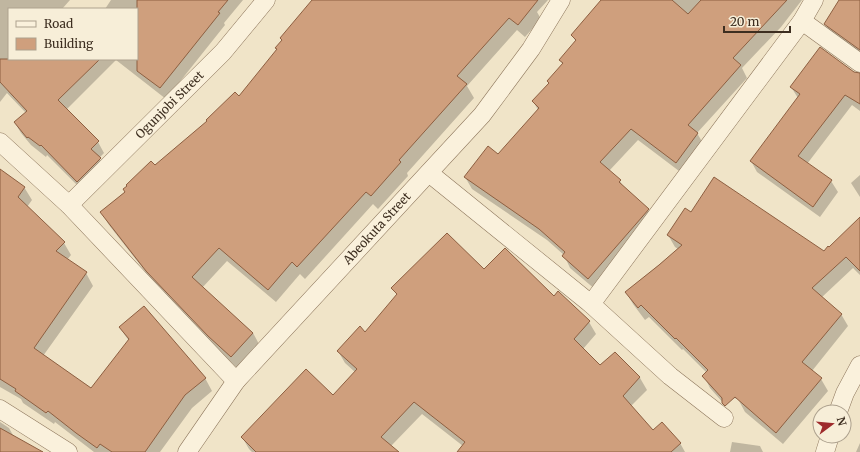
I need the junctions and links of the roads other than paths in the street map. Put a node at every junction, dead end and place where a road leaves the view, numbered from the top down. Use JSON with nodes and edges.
{"nodes":[{"id":1,"x":266,"y":0,"type":"edge"},
{"id":2,"x":561,"y":0,"type":"edge"},
{"id":3,"x":814,"y":0,"type":"edge"},
{"id":4,"x":802,"y":21,"type":"junction"},
{"id":5,"x":860,"y":63,"type":"edge"},
{"id":6,"x":0,"y":142,"type":"edge"},
{"id":7,"x":429,"y":173,"type":"junction"},
{"id":8,"x":69,"y":205,"type":"junction"},
{"id":9,"x":591,"y":304,"type":"junction"},
{"id":10,"x":860,"y":365,"type":"edge"},
{"id":11,"x":236,"y":381,"type":"junction"},
{"id":12,"x":841,"y":404,"type":"edge"},
{"id":13,"x":0,"y":409,"type":"edge"},
{"id":14,"x":724,"y":418,"type":"dead end"},
{"id":15,"x":68,"y":452,"type":"edge"},
{"id":16,"x":187,"y":452,"type":"edge"}],
"edges":[{"from":1,"to":8,"type":"street","name":"Ogunjobi Street"},
{"from":2,"to":7,"type":"street","name":"Abeokuta Street"},
{"from":3,"to":4,"type":"street"},
{"from":4,"to":5,"type":"street"},
{"from":4,"to":9,"type":"street"},
{"from":6,"to":8,"type":"street"},
{"from":7,"to":9,"type":"street"},
{"from":7,"to":11,"type":"street","name":"Abeokuta Street"},
{"from":8,"to":11,"type":"street"},
{"from":9,"to":14,"type":"street"},
{"from":10,"to":12,"type":"street"},
{"from":11,"to":16,"type":"street","name":"Abeokuta Street"},
{"from":13,"to":15,"type":"street"}]}
